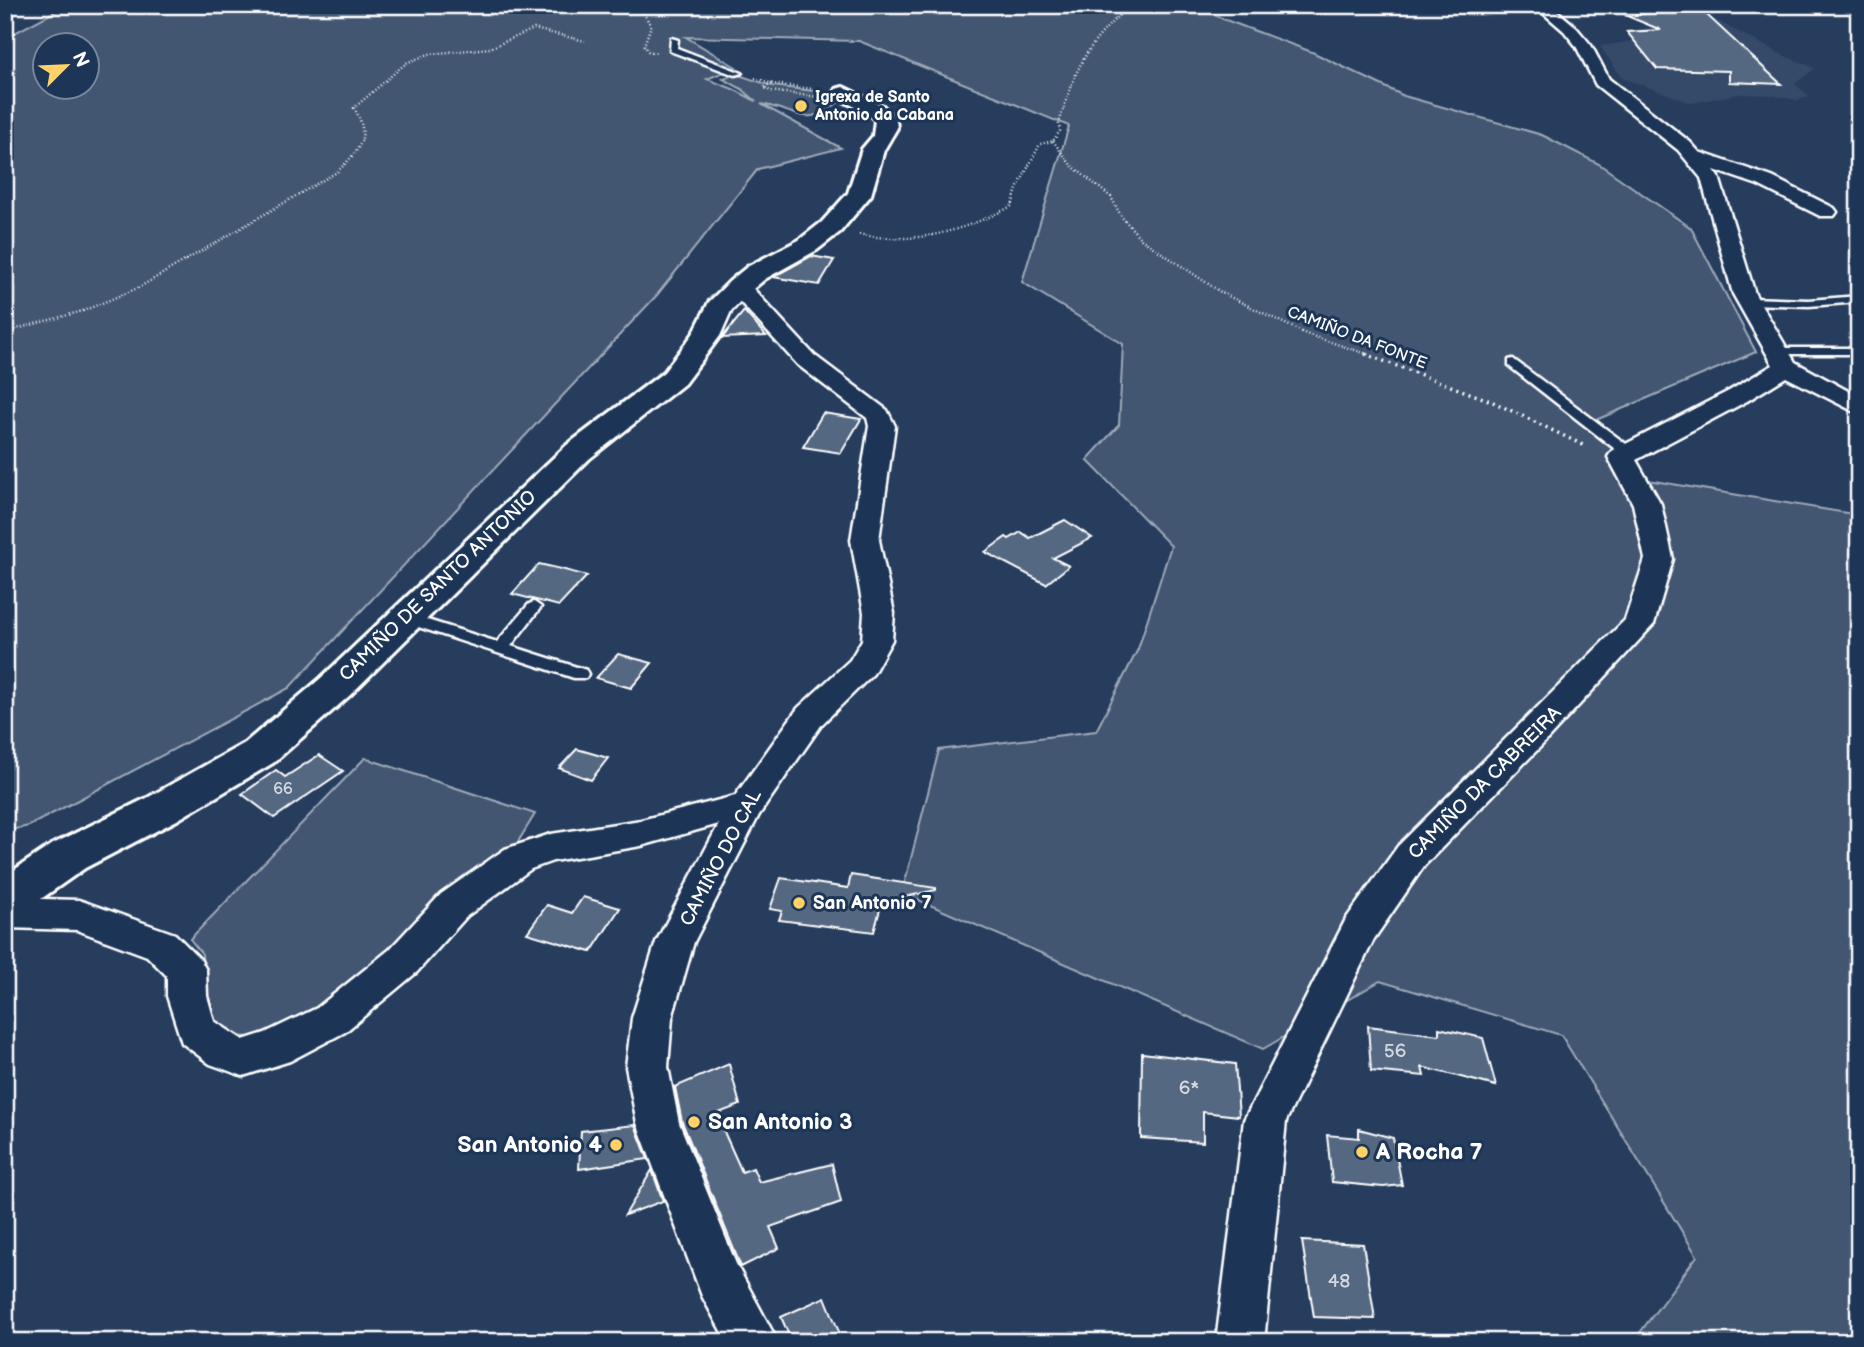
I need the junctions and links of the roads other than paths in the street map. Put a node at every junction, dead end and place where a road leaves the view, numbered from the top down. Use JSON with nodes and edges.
{"nodes":[{"id":1,"x":1541,"y":5,"type":"edge"},
{"id":2,"x":674,"y":40,"type":"dead end"},
{"id":3,"x":738,"y":73,"type":"dead end"},
{"id":4,"x":833,"y":95,"type":"road end"},
{"id":5,"x":1692,"y":156,"type":"junction"},
{"id":6,"x":1826,"y":212,"type":"dead end"},
{"id":7,"x":739,"y":287,"type":"junction"},
{"id":8,"x":1859,"y":299,"type":"edge"},
{"id":9,"x":1748,"y":301,"type":"junction"},
{"id":10,"x":1859,"y":351,"type":"edge"},
{"id":11,"x":1782,"y":359,"type":"junction"},
{"id":12,"x":1513,"y":363,"type":"dead end"},
{"id":13,"x":1859,"y":407,"type":"edge"},
{"id":14,"x":1625,"y":455,"type":"junction"},
{"id":15,"x":534,"y":607,"type":"dead end"},
{"id":16,"x":405,"y":618,"type":"junction"},
{"id":17,"x":500,"y":648,"type":"junction"},
{"id":18,"x":580,"y":674,"type":"dead end"},
{"id":19,"x":745,"y":808,"type":"junction"},
{"id":20,"x":5,"y":900,"type":"edge"},
{"id":21,"x":5,"y":913,"type":"edge"},
{"id":22,"x":754,"y":1342,"type":"edge"},
{"id":23,"x":1240,"y":1342,"type":"edge"}],
"edges":[{"from":1,"to":5,"type":"street"},
{"from":2,"to":3,"type":"lane"},
{"from":4,"to":7,"type":"street","name":"CAMIÑO DE SANTO ANTONIO"},
{"from":5,"to":6,"type":"street"},
{"from":5,"to":9,"type":"street"},
{"from":7,"to":16,"type":"street","name":"CAMIÑO DE SANTO ANTONIO"},
{"from":7,"to":19,"type":"street","name":"CAMIÑO DO CAL"},
{"from":8,"to":9,"type":"lane"},
{"from":9,"to":11,"type":"street"},
{"from":10,"to":11,"type":"lane"},
{"from":11,"to":13,"type":"street"},
{"from":11,"to":14,"type":"street"},
{"from":12,"to":14,"type":"lane"},
{"from":14,"to":23,"type":"street","name":"CAMIÑO DA CABREIRA"},
{"from":15,"to":17,"type":"lane"},
{"from":16,"to":17,"type":"lane"},
{"from":16,"to":20,"type":"street","name":"CAMIÑO DE SANTO ANTONIO"},
{"from":17,"to":18,"type":"lane"},
{"from":19,"to":21,"type":"street"},
{"from":19,"to":22,"type":"street","name":"CAMIÑO DO CAL"}]}
